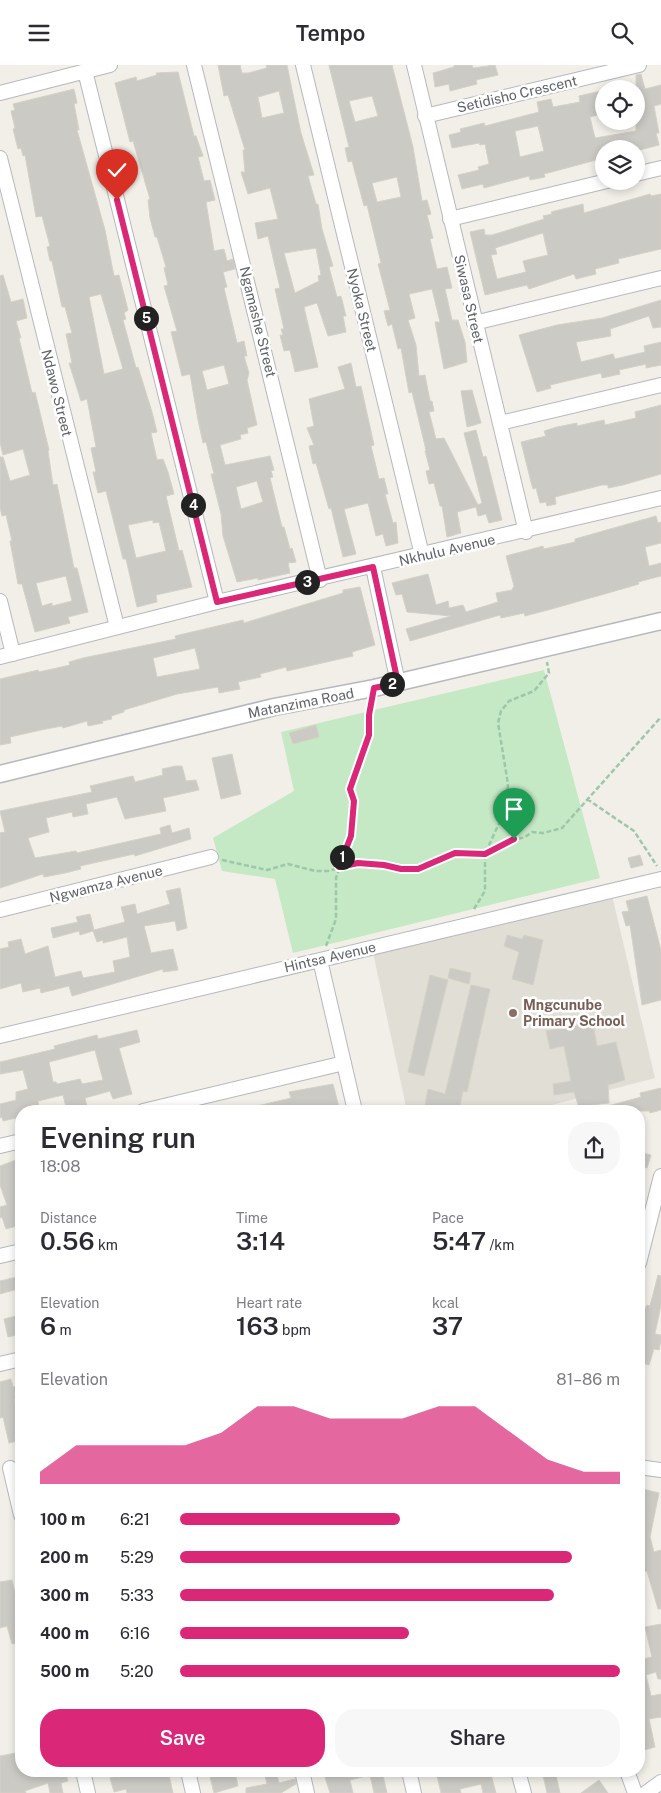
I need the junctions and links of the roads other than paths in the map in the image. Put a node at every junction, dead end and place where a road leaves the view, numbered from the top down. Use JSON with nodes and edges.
{"nodes":[{"id":1,"x":110,"y":65,"type":"edge"},
{"id":2,"x":194,"y":65,"type":"edge"},
{"id":3,"x":303,"y":65,"type":"edge"},
{"id":4,"x":414,"y":65,"type":"edge"},
{"id":5,"x":639,"y":65,"type":"edge"},
{"id":6,"x":85,"y":71,"type":"junction"},
{"id":7,"x":0,"y":93,"type":"edge"},
{"id":8,"x":425,"y":116,"type":"junction"},
{"id":9,"x":0,"y":158,"type":"edge"},
{"id":10,"x":661,"y":168,"type":"edge"},
{"id":11,"x":645,"y":172,"type":"edge"},
{"id":12,"x":595,"y":184,"type":"edge"},
{"id":13,"x":450,"y":219,"type":"junction"},
{"id":14,"x":661,"y":278,"type":"edge"},
{"id":15,"x":474,"y":323,"type":"junction"},
{"id":16,"x":661,"y":385,"type":"edge"},
{"id":17,"x":500,"y":423,"type":"junction"},
{"id":18,"x":661,"y":499,"type":"edge"},
{"id":19,"x":526,"y":532,"type":"junction"},
{"id":20,"x":422,"y":555,"type":"junction"},
{"id":21,"x":373,"y":567,"type":"junction"},
{"id":22,"x":320,"y":580,"type":"junction"},
{"id":23,"x":0,"y":601,"type":"edge"},
{"id":24,"x":217,"y":602,"type":"junction"},
{"id":25,"x":661,"y":621,"type":"edge"},
{"id":26,"x":117,"y":627,"type":"junction"},
{"id":27,"x":6,"y":655,"type":"edge"},
{"id":28,"x":398,"y":683,"type":"junction"},
{"id":29,"x":0,"y":775,"type":"edge"},
{"id":30,"x":211,"y":857,"type":"road end"},
{"id":31,"x":661,"y":879,"type":"edge"},
{"id":32,"x":0,"y":909,"type":"edge"},
{"id":33,"x":320,"y":960,"type":"junction"},
{"id":34,"x":0,"y":1036,"type":"edge"},
{"id":35,"x":344,"y":1063,"type":"junction"},
{"id":36,"x":169,"y":1105,"type":"edge"},
{"id":37,"x":354,"y":1105,"type":"edge"},
{"id":38,"x":15,"y":1142,"type":"edge"},
{"id":39,"x":0,"y":1146,"type":"edge"},
{"id":40,"x":661,"y":1176,"type":"edge"},
{"id":41,"x":645,"y":1230,"type":"edge"},
{"id":42,"x":15,"y":1252,"type":"edge"},
{"id":43,"x":0,"y":1256,"type":"edge"},
{"id":44,"x":15,"y":1360,"type":"edge"},
{"id":45,"x":0,"y":1364,"type":"edge"},
{"id":46,"x":10,"y":1468,"type":"edge"},
{"id":47,"x":645,"y":1468,"type":"edge"},
{"id":48,"x":661,"y":1470,"type":"edge"},
{"id":49,"x":15,"y":1489,"type":"edge"},
{"id":50,"x":84,"y":1777,"type":"edge"},
{"id":51,"x":189,"y":1777,"type":"edge"},
{"id":52,"x":303,"y":1777,"type":"edge"},
{"id":53,"x":410,"y":1777,"type":"edge"},
{"id":54,"x":520,"y":1777,"type":"edge"},
{"id":55,"x":628,"y":1777,"type":"edge"},
{"id":56,"x":661,"y":1782,"type":"edge"},
{"id":57,"x":88,"y":1793,"type":"edge"},
{"id":58,"x":193,"y":1793,"type":"edge"},
{"id":59,"x":307,"y":1793,"type":"edge"},
{"id":60,"x":414,"y":1793,"type":"edge"},
{"id":61,"x":524,"y":1793,"type":"edge"},
{"id":62,"x":635,"y":1793,"type":"edge"},
{"id":63,"x":646,"y":1793,"type":"edge"}],
"edges":[{"from":1,"to":6,"type":"street"},
{"from":2,"to":22,"type":"street","name":"Ngamashe Street"},
{"from":3,"to":20,"type":"street","name":"Nyoka Street"},
{"from":4,"to":8,"type":"street","name":"Siwasa Street"},
{"from":5,"to":8,"type":"street","name":"Setidisho Crescent"},
{"from":6,"to":7,"type":"street"},
{"from":6,"to":24,"type":"street"},
{"from":8,"to":13,"type":"street","name":"Siwasa Street"},
{"from":9,"to":26,"type":"street","name":"Ndawo Street"},
{"from":10,"to":11,"type":"street"},
{"from":12,"to":13,"type":"street"},
{"from":13,"to":15,"type":"street","name":"Siwasa Street"},
{"from":14,"to":15,"type":"street"},
{"from":15,"to":17,"type":"street","name":"Siwasa Street"},
{"from":16,"to":17,"type":"street"},
{"from":17,"to":19,"type":"street","name":"Siwasa Street"},
{"from":18,"to":19,"type":"street","name":"Nkhulu Avenue"},
{"from":19,"to":20,"type":"street","name":"Nkhulu Avenue"},
{"from":20,"to":21,"type":"street","name":"Nkhulu Avenue"},
{"from":21,"to":22,"type":"street","name":"Nkhulu Avenue"},
{"from":21,"to":28,"type":"street"},
{"from":22,"to":24,"type":"street","name":"Nkhulu Avenue"},
{"from":23,"to":27,"type":"street"},
{"from":24,"to":26,"type":"street","name":"Nkhulu Avenue"},
{"from":25,"to":28,"type":"street","name":"Matanzima Road"},
{"from":26,"to":27,"type":"street","name":"Nkhulu Avenue"},
{"from":28,"to":29,"type":"street","name":"Matanzima Road"},
{"from":30,"to":32,"type":"street","name":"Ngwamza Avenue"},
{"from":31,"to":33,"type":"street","name":"Hintsa Avenue"},
{"from":33,"to":34,"type":"street","name":"Hintsa Avenue"},
{"from":33,"to":35,"type":"street"},
{"from":35,"to":36,"type":"street"},
{"from":35,"to":37,"type":"street"},
{"from":38,"to":39,"type":"street"},
{"from":40,"to":41,"type":"street"},
{"from":42,"to":43,"type":"street"},
{"from":44,"to":45,"type":"street"},
{"from":46,"to":49,"type":"street"},
{"from":47,"to":48,"type":"street"},
{"from":50,"to":57,"type":"street"},
{"from":51,"to":58,"type":"street"},
{"from":52,"to":59,"type":"street"},
{"from":53,"to":60,"type":"street"},
{"from":54,"to":61,"type":"street"},
{"from":55,"to":62,"type":"street"},
{"from":56,"to":63,"type":"street"}]}
